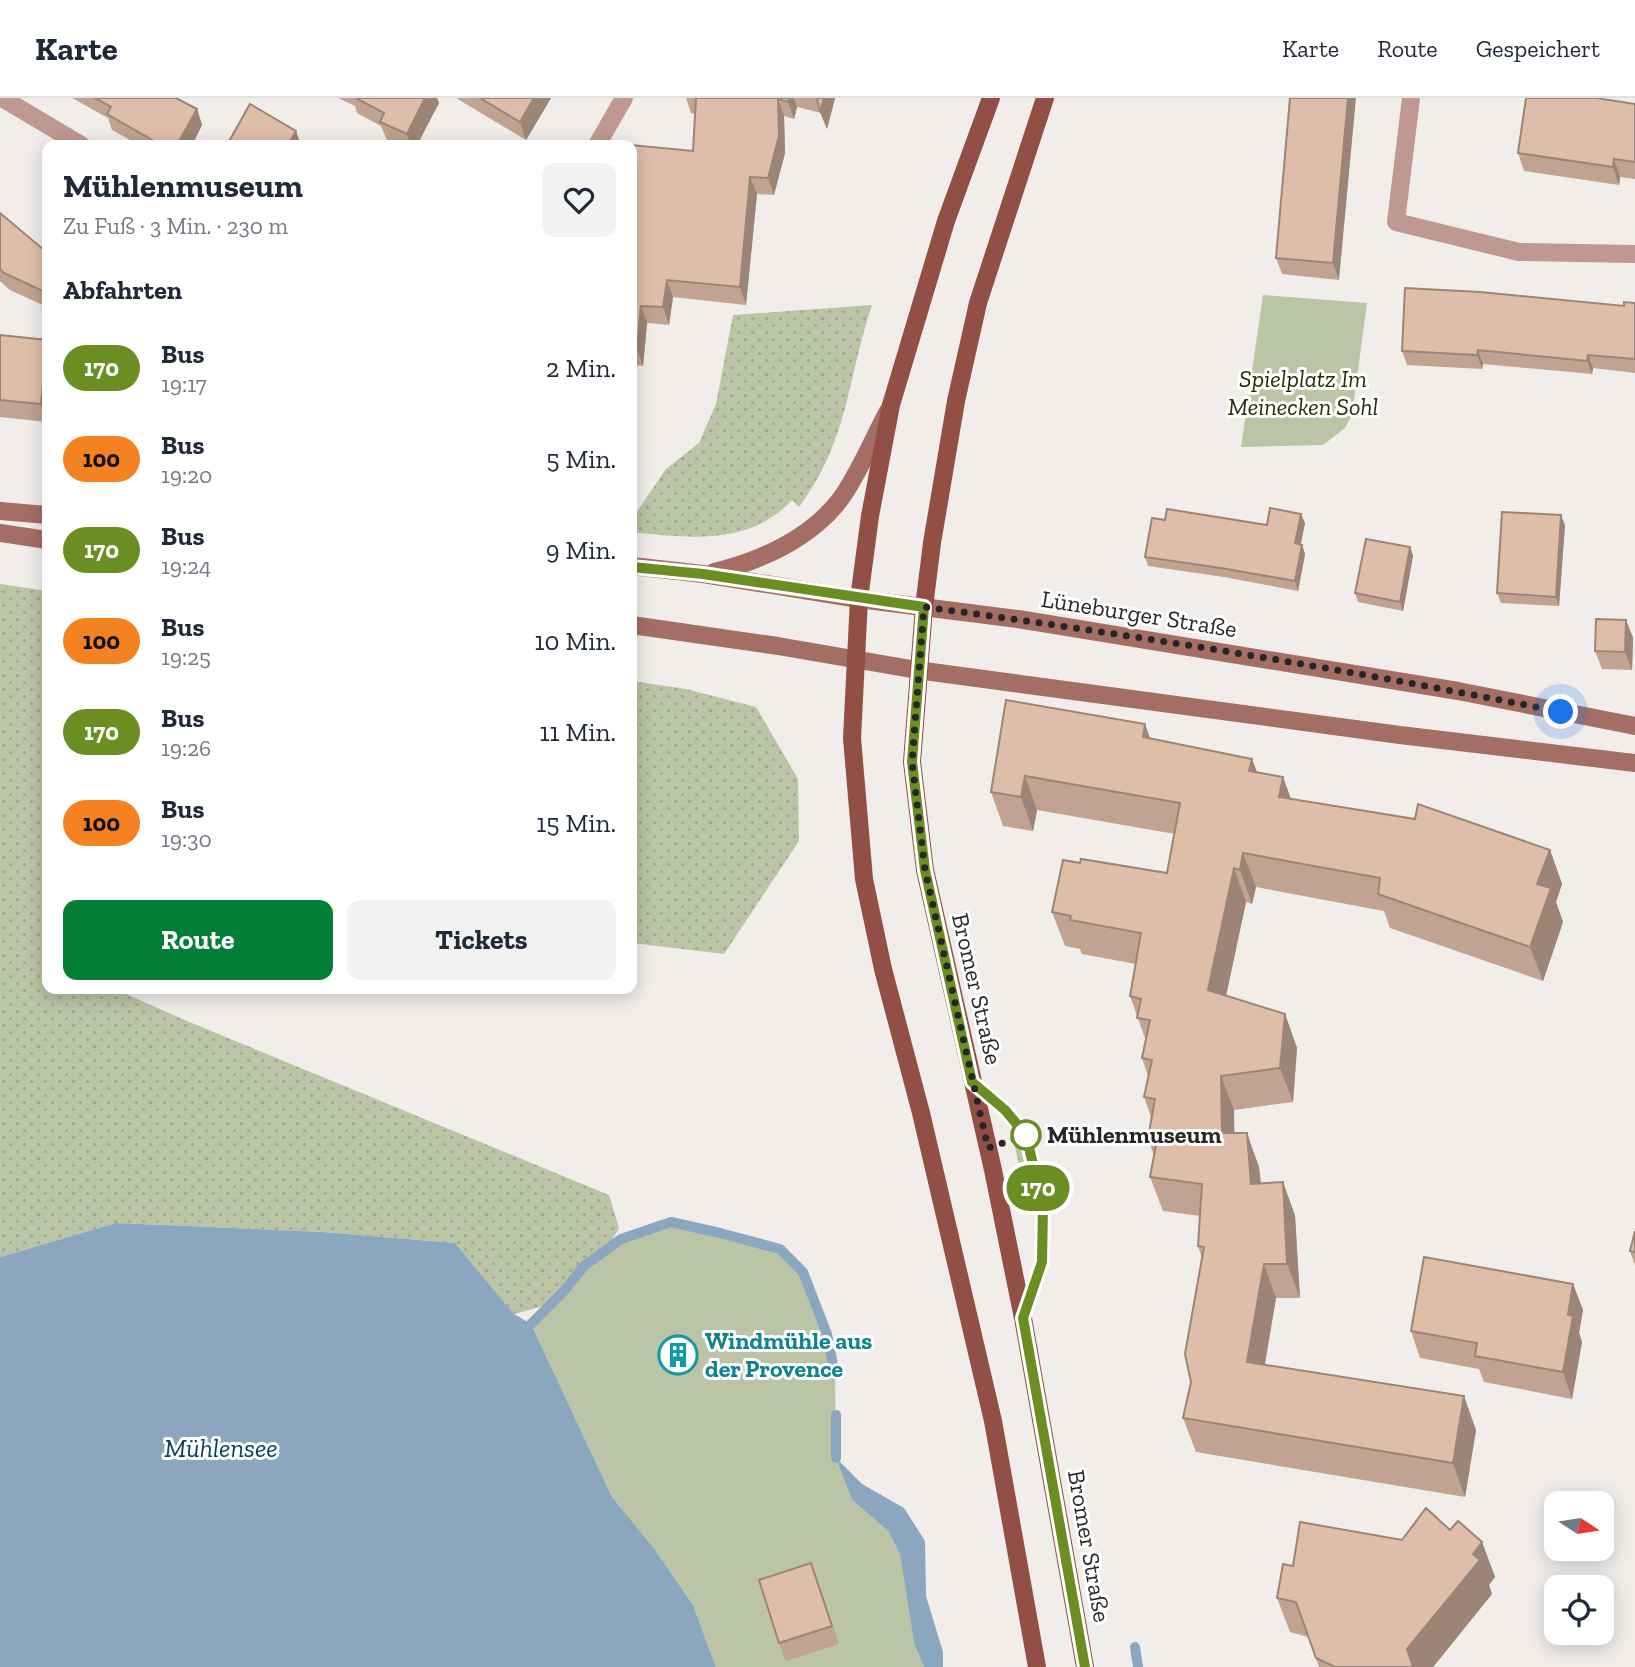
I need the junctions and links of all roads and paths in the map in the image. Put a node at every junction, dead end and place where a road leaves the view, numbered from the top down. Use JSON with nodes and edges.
{"nodes":[{"id":1,"x":2,"y":98,"type":"edge"},
{"id":2,"x":624,"y":98,"type":"edge"},
{"id":3,"x":990,"y":98,"type":"edge"},
{"id":4,"x":1045,"y":98,"type":"edge"},
{"id":5,"x":1411,"y":98,"type":"edge"},
{"id":6,"x":73,"y":140,"type":"edge"},
{"id":7,"x":600,"y":140,"type":"edge"},
{"id":8,"x":1635,"y":254,"type":"edge"},
{"id":9,"x":891,"y":405,"type":"junction"},
{"id":10,"x":0,"y":511,"type":"edge"},
{"id":11,"x":42,"y":515,"type":"edge"},
{"id":12,"x":0,"y":533,"type":"edge"},
{"id":13,"x":42,"y":539,"type":"edge"},
{"id":14,"x":637,"y":567,"type":"edge"},
{"id":15,"x":703,"y":574,"type":"junction"},
{"id":16,"x":859,"y":599,"type":"junction"},
{"id":17,"x":924,"y":607,"type":"junction"},
{"id":18,"x":637,"y":626,"type":"edge"},
{"id":19,"x":854,"y":658,"type":"junction"},
{"id":20,"x":918,"y":670,"type":"junction"},
{"id":21,"x":1635,"y":726,"type":"edge"},
{"id":22,"x":1635,"y":763,"type":"edge"},
{"id":23,"x":1037,"y":1667,"type":"edge"},
{"id":24,"x":1085,"y":1667,"type":"edge"}],
"edges":[{"from":1,"to":6,"type":"street"},
{"from":2,"to":7,"type":"street"},
{"from":3,"to":9,"type":"main road"},
{"from":4,"to":17,"type":"main road","name":"Bromer Straße"},
{"from":5,"to":8,"type":"street"},
{"from":9,"to":15,"type":"street"},
{"from":9,"to":16,"type":"main road"},
{"from":10,"to":11,"type":"street"},
{"from":12,"to":13,"type":"street"},
{"from":14,"to":15,"type":"street","name":"Lüneburger Straße"},
{"from":15,"to":16,"type":"street","name":"Lüneburger Straße"},
{"from":16,"to":17,"type":"street","name":"Lüneburger Straße"},
{"from":16,"to":19,"type":"main road"},
{"from":17,"to":20,"type":"main road","name":"Bromer Straße"},
{"from":17,"to":21,"type":"street","name":"Lüneburger Straße"},
{"from":18,"to":19,"type":"street"},
{"from":19,"to":20,"type":"street"},
{"from":19,"to":23,"type":"main road"},
{"from":20,"to":22,"type":"street"},
{"from":20,"to":24,"type":"main road","name":"Bromer Straße"}]}
